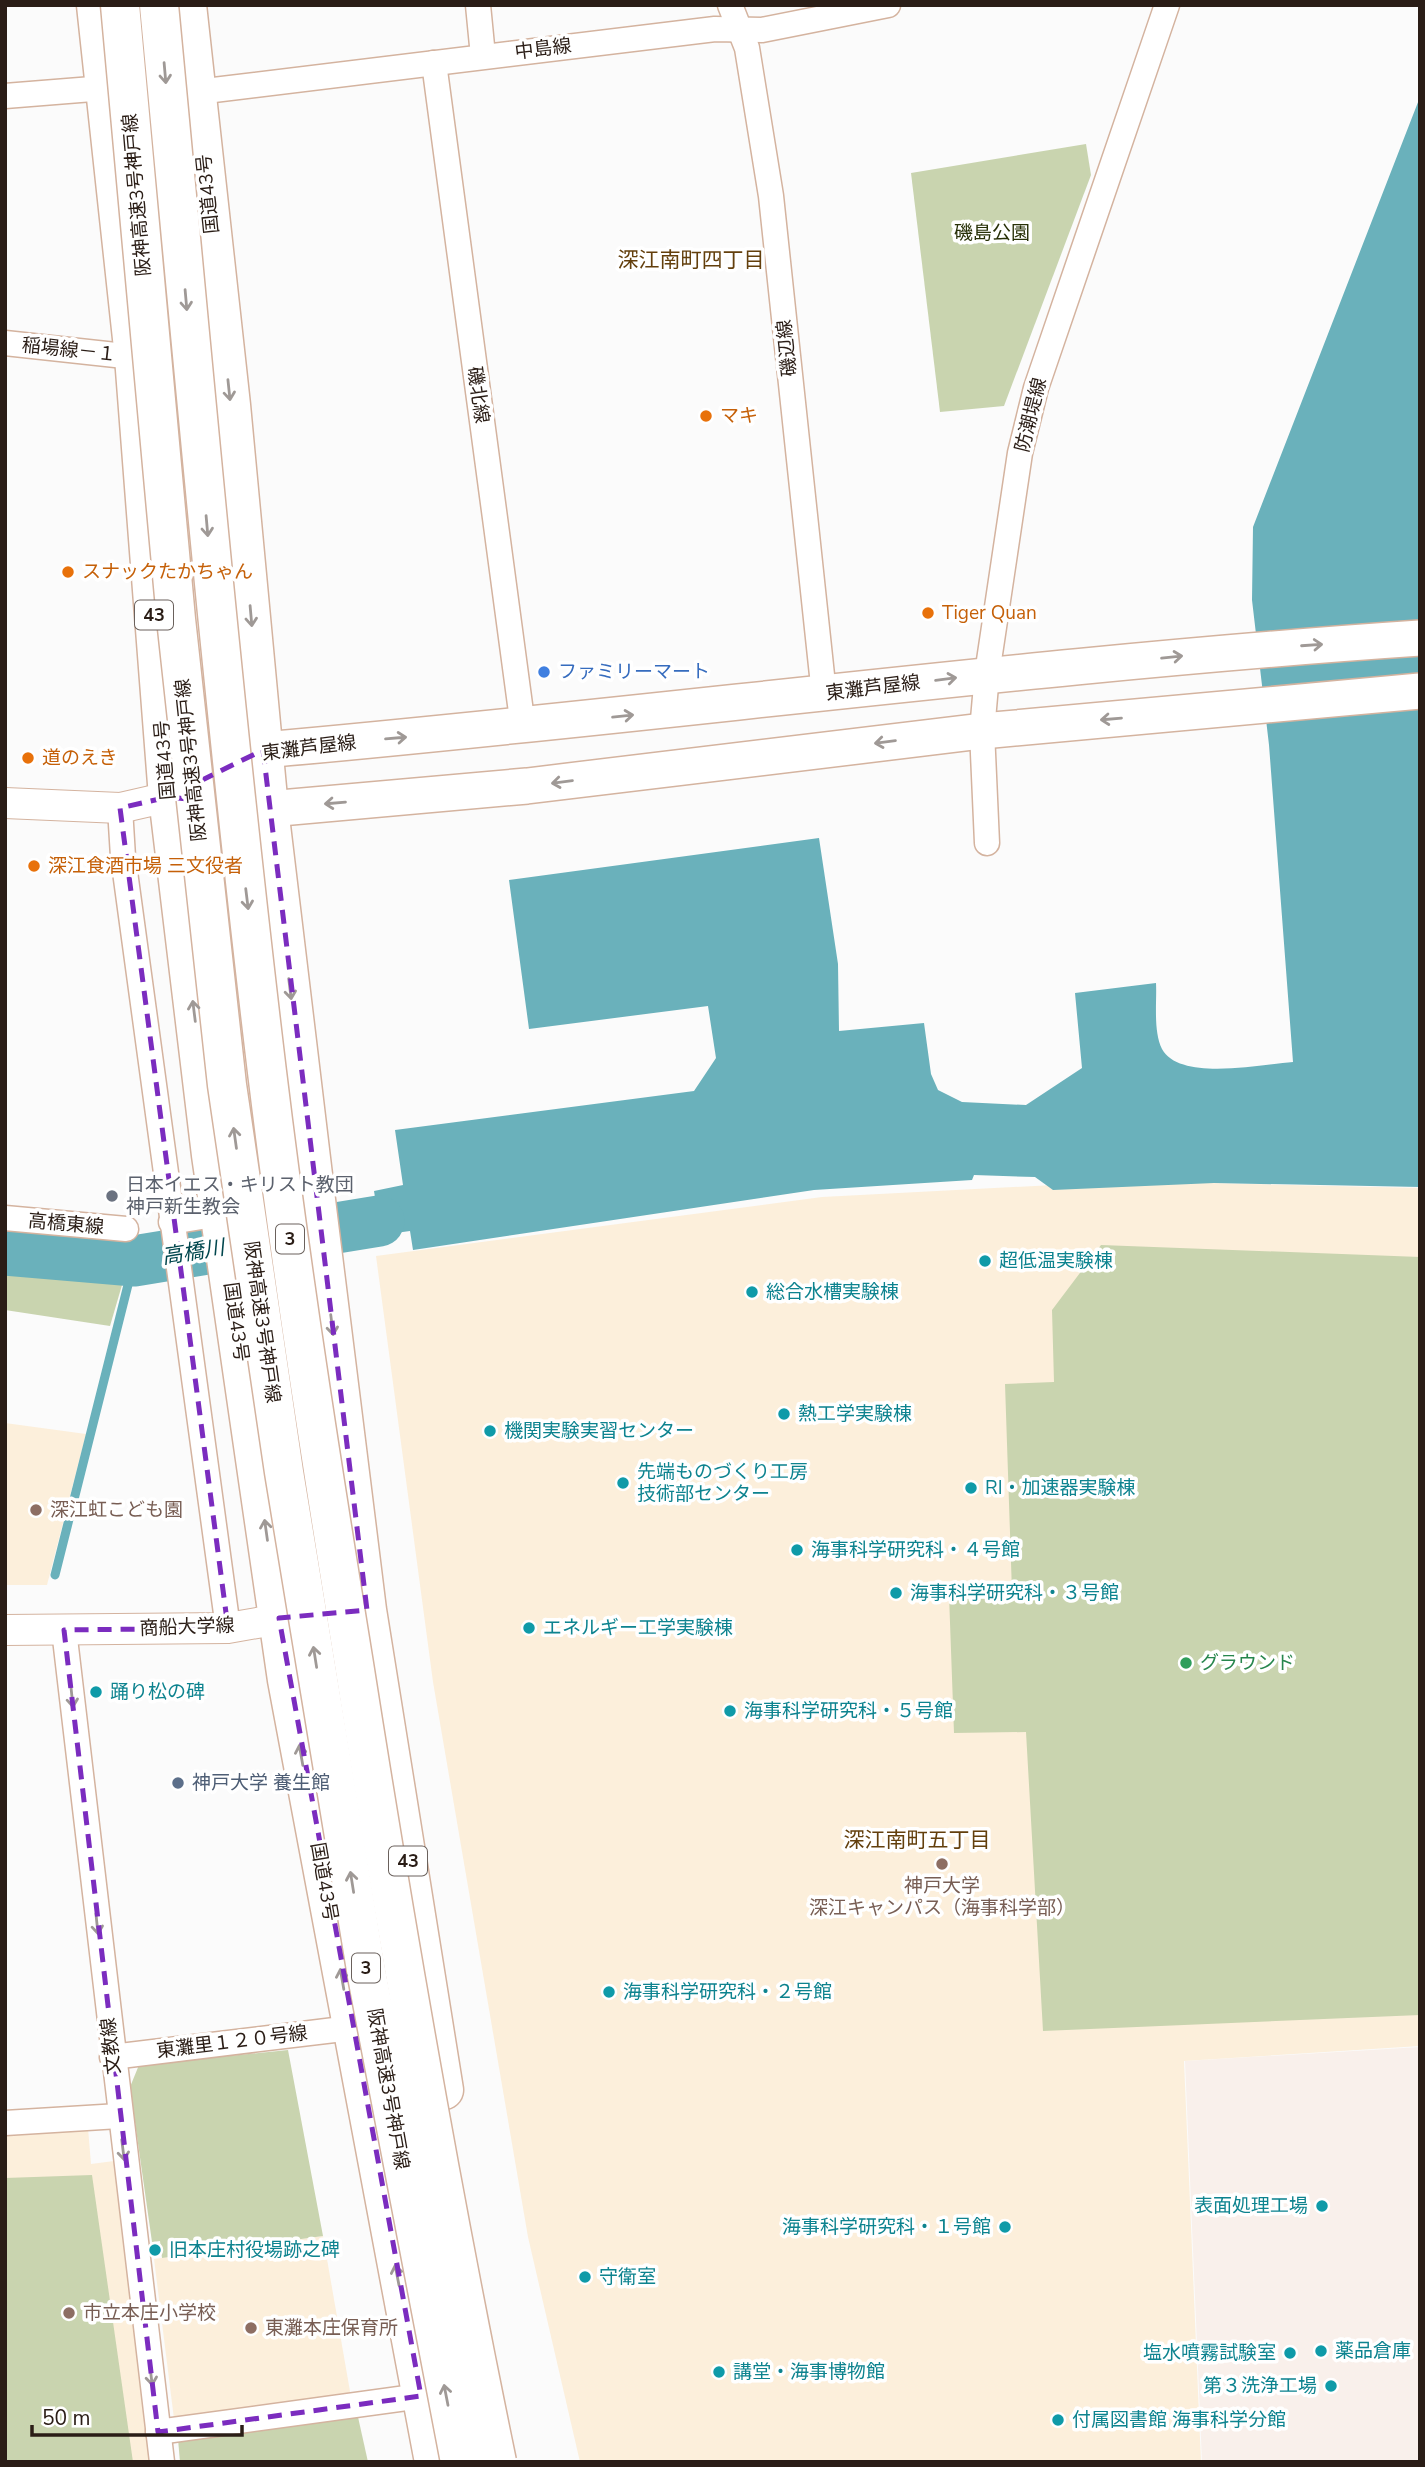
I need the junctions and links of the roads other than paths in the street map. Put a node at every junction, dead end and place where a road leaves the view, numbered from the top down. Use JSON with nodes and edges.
{"nodes":[{"id":1,"x":96,"y":5,"type":"edge"},
{"id":2,"x":120,"y":5,"type":"edge"},
{"id":3,"x":159,"y":5,"type":"edge"},
{"id":4,"x":187,"y":5,"type":"edge"},
{"id":5,"x":478,"y":5,"type":"edge"},
{"id":6,"x":730,"y":5,"type":"edge"},
{"id":7,"x":888,"y":5,"type":"edge"},
{"id":8,"x":1167,"y":5,"type":"edge"},
{"id":9,"x":739,"y":29,"type":"junction"},
{"id":10,"x":483,"y":56,"type":"junction"},
{"id":11,"x":434,"y":63,"type":"junction"},
{"id":12,"x":105,"y":88,"type":"junction"},
{"id":13,"x":197,"y":92,"type":"junction"},
{"id":14,"x":5,"y":96,"type":"edge"},
{"id":15,"x":5,"y":343,"type":"edge"},
{"id":16,"x":134,"y":357,"type":"junction"},
{"id":17,"x":1420,"y":638,"type":"edge"},
{"id":18,"x":986,"y":674,"type":"junction"},
{"id":19,"x":1420,"y":691,"type":"edge"},
{"id":20,"x":824,"y":694,"type":"junction"},
{"id":21,"x":523,"y":727,"type":"junction"},
{"id":22,"x":982,"y":731,"type":"junction"},
{"id":23,"x":263,"y":750,"type":"junction"},
{"id":24,"x":168,"y":797,"type":"junction"},
{"id":25,"x":5,"y":803,"type":"edge"},
{"id":26,"x":120,"y":808,"type":"junction"},
{"id":27,"x":269,"y":809,"type":"junction"},
{"id":28,"x":987,"y":843,"type":"dead end"},
{"id":29,"x":5,"y":1219,"type":"edge"},
{"id":30,"x":221,"y":1219,"type":"junction"},
{"id":31,"x":171,"y":1222,"type":"junction"},
{"id":32,"x":126,"y":1229,"type":"dead end"},
{"id":33,"x":368,"y":1610,"type":"junction"},
{"id":34,"x":279,"y":1618,"type":"junction"},
{"id":35,"x":228,"y":1628,"type":"junction"},
{"id":36,"x":5,"y":1630,"type":"edge"},
{"id":37,"x":64,"y":1630,"type":"junction"},
{"id":38,"x":351,"y":2028,"type":"junction"},
{"id":39,"x":112,"y":2057,"type":"junction"},
{"id":40,"x":119,"y":2116,"type":"junction"},
{"id":41,"x":5,"y":2123,"type":"edge"},
{"id":42,"x":421,"y":2396,"type":"junction"},
{"id":43,"x":158,"y":2432,"type":"junction"},
{"id":44,"x":162,"y":2462,"type":"edge"},
{"id":45,"x":433,"y":2462,"type":"edge"},
{"id":46,"x":460,"y":2462,"type":"edge"},
{"id":47,"x":497,"y":2462,"type":"edge"},
{"id":48,"x":512,"y":2462,"type":"edge"}],
"edges":[{"from":1,"to":12,"type":"highway","name":"国道43号","number":"43"},
{"from":46,"to":2,"type":"highway","name":"阪神高速3号神戸線","number":"3","one_way":true,"bridge":true},
{"from":3,"to":47,"type":"highway","name":"阪神高速3号神戸線","number":"3","one_way":true,"bridge":true},
{"from":4,"to":13,"type":"highway","name":"国道43号","number":"43"},
{"from":5,"to":10,"type":"street"},
{"from":6,"to":9,"type":"street","name":"磯辺線"},
{"from":7,"to":9,"type":"street","name":"中島線"},
{"from":8,"to":18,"type":"street","name":"防潮堤線"},
{"from":9,"to":10,"type":"street","name":"中島線"},
{"from":9,"to":20,"type":"street","name":"磯辺線"},
{"from":10,"to":11,"type":"street","name":"中島線"},
{"from":11,"to":13,"type":"street","name":"中島線"},
{"from":11,"to":21,"type":"street","name":"磯北線"},
{"from":12,"to":14,"type":"street"},
{"from":12,"to":16,"type":"highway","name":"国道43号","number":"43"},
{"from":13,"to":23,"type":"highway","name":"国道43号","number":"43","one_way":true},
{"from":15,"to":16,"type":"street","name":"稲場線－１"},
{"from":16,"to":24,"type":"highway","name":"国道43号","number":"43"},
{"from":18,"to":17,"type":"main road","name":"東灘芦屋線","one_way":true},
{"from":20,"to":18,"type":"main road","name":"東灘芦屋線","one_way":true},
{"from":18,"to":22,"type":"street","name":"防潮堤線"},
{"from":19,"to":22,"type":"main road","one_way":true},
{"from":21,"to":20,"type":"main road","name":"東灘芦屋線","one_way":true},
{"from":23,"to":21,"type":"main road","name":"東灘芦屋線","one_way":true},
{"from":22,"to":27,"type":"main road","one_way":true},
{"from":22,"to":28,"type":"street","name":"防潮堤線"},
{"from":23,"to":24,"type":"main road","name":"東灘芦屋線"},
{"from":23,"to":27,"type":"highway","name":"国道43号","number":"43"},
{"from":24,"to":26,"type":"street"},
{"from":24,"to":27,"type":"main road"},
{"from":30,"to":24,"type":"highway","name":"国道43号","number":"43","one_way":true},
{"from":25,"to":26,"type":"street"},
{"from":26,"to":31,"type":"street"},
{"from":27,"to":33,"type":"highway","name":"国道43号","number":"43","one_way":true},
{"from":29,"to":32,"type":"street","name":"高橋東線"},
{"from":30,"to":31,"type":"street"},
{"from":34,"to":30,"type":"highway","name":"国道43号","number":"43","one_way":true},
{"from":31,"to":35,"type":"street"},
{"from":33,"to":34,"type":"street","name":"商船大学線"},
{"from":33,"to":48,"type":"highway","name":"国道43号","number":"43"},
{"from":34,"to":35,"type":"street","name":"商船大学線"},
{"from":38,"to":34,"type":"highway","name":"国道43号","number":"43","one_way":true},
{"from":35,"to":37,"type":"street","name":"商船大学線"},
{"from":36,"to":37,"type":"street","name":"商船大学線"},
{"from":37,"to":39,"type":"street","name":"文教線","one_way":true},
{"from":38,"to":39,"type":"street","name":"東灘里１２０号線"},
{"from":42,"to":38,"type":"highway","name":"国道43号","number":"43","one_way":true},
{"from":39,"to":40,"type":"street","name":"文教線"},
{"from":40,"to":41,"type":"street"},
{"from":40,"to":43,"type":"street","name":"文教線","one_way":true},
{"from":42,"to":43,"type":"street"},
{"from":42,"to":45,"type":"highway","name":"国道43号","number":"43"},
{"from":43,"to":44,"type":"street","name":"文教線"}]}
